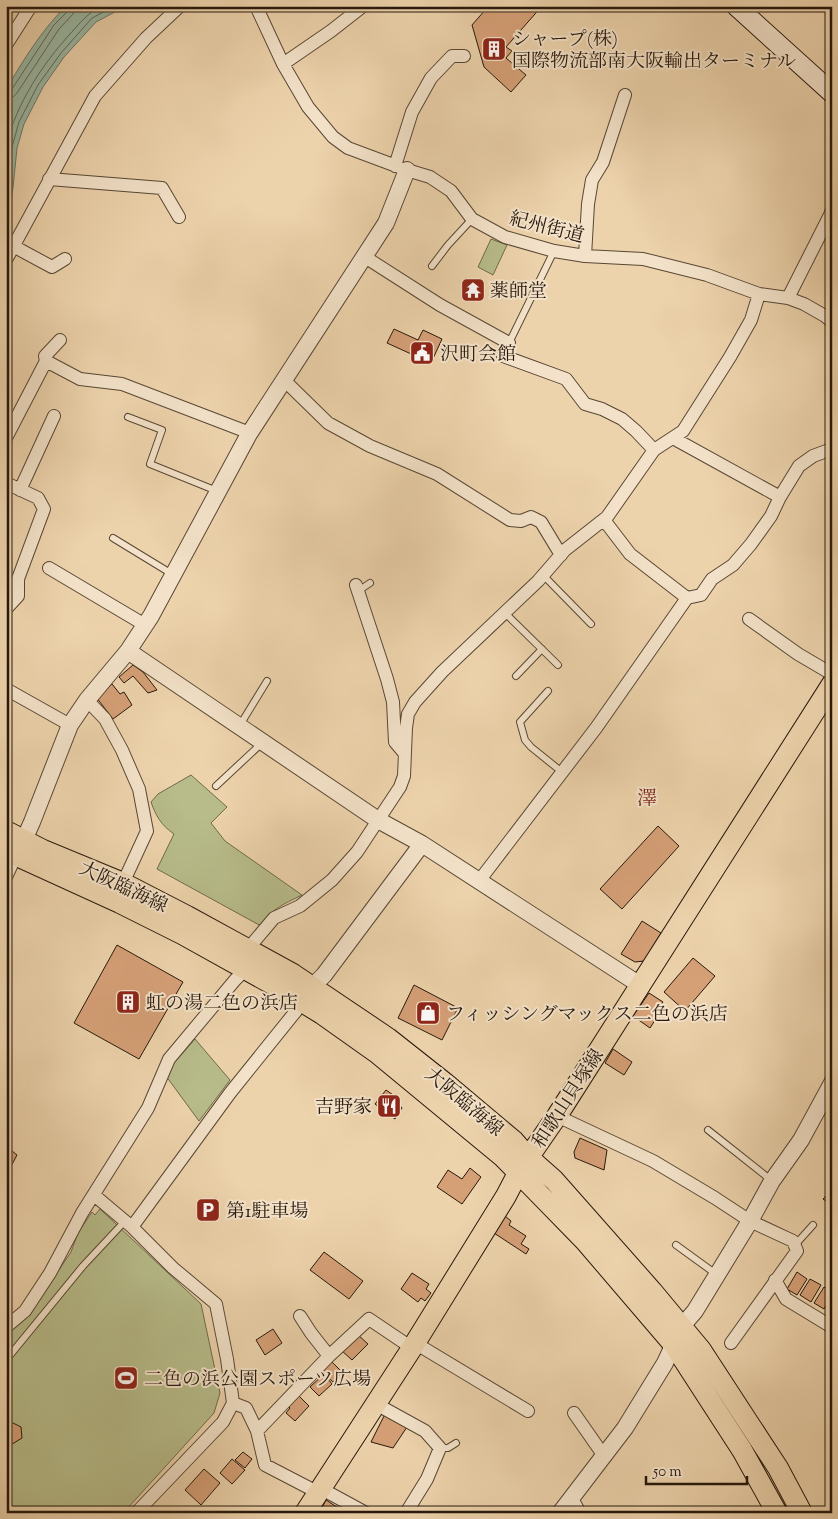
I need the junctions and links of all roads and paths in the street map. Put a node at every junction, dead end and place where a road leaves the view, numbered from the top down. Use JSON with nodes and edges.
{"nodes":[{"id":1,"x":31,"y":6,"type":"edge"},
{"id":2,"x":180,"y":6,"type":"edge"},
{"id":3,"x":256,"y":6,"type":"edge"},
{"id":4,"x":363,"y":6,"type":"edge"},
{"id":5,"x":736,"y":6,"type":"edge"},
{"id":6,"x":6,"y":44,"type":"edge"},
{"id":7,"x":464,"y":56,"type":"dead end"},
{"id":8,"x":283,"y":64,"type":"junction"},
{"id":9,"x":832,"y":93,"type":"edge"},
{"id":10,"x":625,"y":95,"type":"dead end"},
{"id":11,"x":401,"y":168,"type":"junction"},
{"id":12,"x":49,"y":179,"type":"junction"},
{"id":13,"x":832,"y":211,"type":"edge"},
{"id":14,"x":180,"y":217,"type":"dead end"},
{"id":15,"x":472,"y":219,"type":"junction"},
{"id":16,"x":13,"y":246,"type":"junction"},
{"id":17,"x":554,"y":251,"type":"junction"},
{"id":18,"x":585,"y":256,"type":"junction"},
{"id":19,"x":365,"y":257,"type":"junction"},
{"id":20,"x":65,"y":259,"type":"dead end"},
{"id":21,"x":6,"y":260,"type":"edge"},
{"id":22,"x":432,"y":266,"type":"dead end"},
{"id":23,"x":759,"y":294,"type":"junction"},
{"id":24,"x":788,"y":298,"type":"junction"},
{"id":25,"x":832,"y":322,"type":"edge"},
{"id":26,"x":60,"y":340,"type":"dead end"},
{"id":27,"x":509,"y":343,"type":"junction"},
{"id":28,"x":46,"y":361,"type":"junction"},
{"id":29,"x":283,"y":379,"type":"junction"},
{"id":30,"x":54,"y":416,"type":"dead end"},
{"id":31,"x":128,"y":417,"type":"dead end"},
{"id":32,"x":250,"y":432,"type":"junction"},
{"id":33,"x":6,"y":438,"type":"edge"},
{"id":34,"x":673,"y":438,"type":"junction"},
{"id":35,"x":832,"y":449,"type":"edge"},
{"id":36,"x":654,"y":450,"type":"junction"},
{"id":37,"x":6,"y":483,"type":"edge"},
{"id":38,"x":20,"y":490,"type":"junction"},
{"id":39,"x":218,"y":491,"type":"junction"},
{"id":40,"x":780,"y":497,"type":"junction"},
{"id":41,"x":604,"y":520,"type":"junction"},
{"id":42,"x":113,"y":538,"type":"dead end"},
{"id":43,"x":561,"y":555,"type":"junction"},
{"id":44,"x":49,"y":568,"type":"dead end"},
{"id":45,"x":173,"y":575,"type":"junction"},
{"id":46,"x":543,"y":575,"type":"junction"},
{"id":47,"x":370,"y":583,"type":"dead end"},
{"id":48,"x":357,"y":588,"type":"joint"},
{"id":49,"x":687,"y":598,"type":"junction"},
{"id":50,"x":6,"y":609,"type":"edge"},
{"id":51,"x":505,"y":612,"type":"junction"},
{"id":52,"x":749,"y":619,"type":"dead end"},
{"id":53,"x":591,"y":624,"type":"dead end"},
{"id":54,"x":145,"y":625,"type":"junction"},
{"id":55,"x":542,"y":649,"type":"junction"},
{"id":56,"x":128,"y":651,"type":"junction"},
{"id":57,"x":558,"y":665,"type":"dead end"},
{"id":58,"x":832,"y":674,"type":"edge"},
{"id":59,"x":516,"y":676,"type":"dead end"},
{"id":60,"x":267,"y":680,"type":"dead end"},
{"id":61,"x":832,"y":684,"type":"edge"},
{"id":62,"x":6,"y":689,"type":"edge"},
{"id":63,"x":548,"y":691,"type":"dead end"},
{"id":64,"x":87,"y":700,"type":"junction"},
{"id":65,"x":70,"y":725,"type":"junction"},
{"id":66,"x":239,"y":726,"type":"junction"},
{"id":67,"x":263,"y":742,"type":"junction"},
{"id":68,"x":405,"y":754,"type":"junction"},
{"id":69,"x":562,"y":772,"type":"junction"},
{"id":70,"x":216,"y":786,"type":"dead end"},
{"id":71,"x":378,"y":820,"type":"junction"},
{"id":72,"x":13,"y":844,"type":"edge"},
{"id":73,"x":422,"y":844,"type":"junction"},
{"id":74,"x":6,"y":877,"type":"edge"},
{"id":75,"x":479,"y":881,"type":"junction"},
{"id":76,"x":123,"y":883,"type":"junction"},
{"id":77,"x":247,"y":959,"type":"junction"},
{"id":78,"x":640,"y":985,"type":"junction"},
{"id":79,"x":306,"y":994,"type":"junction"},
{"id":80,"x":832,"y":1083,"type":"edge"},
{"id":81,"x":556,"y":1116,"type":"junction"},
{"id":82,"x":708,"y":1130,"type":"dead end"},
{"id":83,"x":523,"y":1164,"type":"junction"},
{"id":84,"x":772,"y":1181,"type":"junction"},
{"id":85,"x":94,"y":1195,"type":"junction"},
{"id":86,"x":750,"y":1222,"type":"junction"},
{"id":87,"x":129,"y":1224,"type":"junction"},
{"id":88,"x":813,"y":1225,"type":"dead end"},
{"id":89,"x":676,"y":1245,"type":"dead end"},
{"id":90,"x":794,"y":1245,"type":"junction"},
{"id":91,"x":717,"y":1275,"type":"junction"},
{"id":92,"x":775,"y":1280,"type":"junction"},
{"id":93,"x":300,"y":1316,"type":"dead end"},
{"id":94,"x":682,"y":1326,"type":"junction"},
{"id":95,"x":6,"y":1327,"type":"edge"},
{"id":96,"x":832,"y":1327,"type":"edge"},
{"id":97,"x":731,"y":1343,"type":"dead end"},
{"id":98,"x":674,"y":1345,"type":"junction"},
{"id":99,"x":414,"y":1346,"type":"junction"},
{"id":100,"x":329,"y":1356,"type":"junction"},
{"id":101,"x":6,"y":1360,"type":"edge"},
{"id":102,"x":233,"y":1403,"type":"junction"},
{"id":103,"x":376,"y":1404,"type":"junction"},
{"id":104,"x":528,"y":1411,"type":"dead end"},
{"id":105,"x":574,"y":1414,"type":"dead end"},
{"id":106,"x":257,"y":1431,"type":"junction"},
{"id":107,"x":456,"y":1443,"type":"dead end"},
{"id":108,"x":440,"y":1448,"type":"junction"},
{"id":109,"x":604,"y":1456,"type":"junction"},
{"id":110,"x":319,"y":1490,"type":"junction"},
{"id":111,"x":571,"y":1497,"type":"junction"},
{"id":112,"x":139,"y":1512,"type":"edge"},
{"id":113,"x":305,"y":1513,"type":"edge"},
{"id":114,"x":366,"y":1513,"type":"edge"},
{"id":115,"x":406,"y":1513,"type":"edge"},
{"id":116,"x":560,"y":1513,"type":"edge"},
{"id":117,"x":580,"y":1513,"type":"edge"},
{"id":118,"x":777,"y":1513,"type":"edge"},
{"id":119,"x":802,"y":1513,"type":"edge"}],
"edges":[{"from":1,"to":6,"type":"street"},
{"from":2,"to":12,"type":"street"},
{"from":3,"to":8,"type":"street","name":"紀州街道"},
{"from":4,"to":8,"type":"street"},
{"from":5,"to":9,"type":"main road"},
{"from":7,"to":11,"type":"street"},
{"from":8,"to":11,"type":"street","name":"紀州街道"},
{"from":10,"to":18,"type":"street"},
{"from":11,"to":15,"type":"street","name":"紀州街道"},
{"from":11,"to":19,"type":"street"},
{"from":12,"to":14,"type":"street"},
{"from":12,"to":16,"type":"street"},
{"from":13,"to":24,"type":"street"},
{"from":15,"to":17,"type":"street","name":"紀州街道"},
{"from":15,"to":22,"type":"lane"},
{"from":16,"to":20,"type":"street"},
{"from":16,"to":21,"type":"street"},
{"from":17,"to":18,"type":"street","name":"紀州街道"},
{"from":17,"to":27,"type":"lane"},
{"from":18,"to":23,"type":"street","name":"紀州街道"},
{"from":19,"to":27,"type":"street"},
{"from":19,"to":29,"type":"street"},
{"from":23,"to":24,"type":"street","name":"紀州街道"},
{"from":23,"to":34,"type":"street"},
{"from":24,"to":25,"type":"street","name":"紀州街道"},
{"from":26,"to":28,"type":"street"},
{"from":27,"to":36,"type":"street"},
{"from":28,"to":32,"type":"street"},
{"from":28,"to":33,"type":"street"},
{"from":29,"to":32,"type":"street"},
{"from":29,"to":43,"type":"street"},
{"from":30,"to":38,"type":"street"},
{"from":31,"to":39,"type":"lane"},
{"from":32,"to":39,"type":"street"},
{"from":34,"to":36,"type":"street"},
{"from":34,"to":40,"type":"street"},
{"from":35,"to":40,"type":"street"},
{"from":36,"to":41,"type":"street"},
{"from":37,"to":38,"type":"street"},
{"from":38,"to":50,"type":"street"},
{"from":39,"to":45,"type":"street"},
{"from":40,"to":49,"type":"street"},
{"from":41,"to":43,"type":"street"},
{"from":41,"to":49,"type":"street"},
{"from":42,"to":45,"type":"lane"},
{"from":43,"to":46,"type":"street"},
{"from":44,"to":54,"type":"street"},
{"from":45,"to":54,"type":"street"},
{"from":46,"to":51,"type":"street"},
{"from":46,"to":53,"type":"lane"},
{"from":47,"to":48,"type":"lane"},
{"from":48,"to":68,"type":"street"},
{"from":49,"to":69,"type":"street"},
{"from":51,"to":55,"type":"lane"},
{"from":51,"to":68,"type":"street"},
{"from":52,"to":58,"type":"street"},
{"from":54,"to":56,"type":"street"},
{"from":55,"to":57,"type":"lane"},
{"from":55,"to":59,"type":"lane"},
{"from":56,"to":64,"type":"street"},
{"from":56,"to":66,"type":"street"},
{"from":60,"to":66,"type":"lane"},
{"from":61,"to":78,"type":"main road","name":"和歌山貝塚線"},
{"from":62,"to":65,"type":"street"},
{"from":63,"to":69,"type":"lane"},
{"from":64,"to":65,"type":"street"},
{"from":64,"to":76,"type":"street"},
{"from":65,"to":72,"type":"street"},
{"from":66,"to":67,"type":"street"},
{"from":67,"to":70,"type":"lane"},
{"from":67,"to":71,"type":"street"},
{"from":68,"to":71,"type":"street"},
{"from":69,"to":75,"type":"street"},
{"from":71,"to":73,"type":"street"},
{"from":71,"to":77,"type":"street"},
{"from":72,"to":74,"type":"street"},
{"from":72,"to":76,"type":"main road","name":"大阪臨海線"},
{"from":72,"to":77,"type":"main road","name":"大阪臨海線"},
{"from":73,"to":75,"type":"street"},
{"from":73,"to":79,"type":"street"},
{"from":75,"to":78,"type":"street"},
{"from":76,"to":77,"type":"main road","name":"大阪臨海線"},
{"from":77,"to":79,"type":"main road","name":"大阪臨海線"},
{"from":77,"to":85,"type":"street"},
{"from":78,"to":81,"type":"main road","name":"和歌山貝塚線"},
{"from":79,"to":83,"type":"main road","name":"大阪臨海線"},
{"from":79,"to":87,"type":"street"},
{"from":80,"to":84,"type":"street"},
{"from":81,"to":83,"type":"main road","name":"和歌山貝塚線"},
{"from":81,"to":86,"type":"street"},
{"from":82,"to":84,"type":"lane"},
{"from":83,"to":94,"type":"main road","name":"大阪臨海線"},
{"from":83,"to":98,"type":"main road","name":"大阪臨海線"},
{"from":83,"to":99,"type":"main road","name":"和歌山貝塚線"},
{"from":84,"to":86,"type":"street"},
{"from":85,"to":87,"type":"street"},
{"from":85,"to":95,"type":"street"},
{"from":86,"to":90,"type":"street"},
{"from":86,"to":91,"type":"street"},
{"from":87,"to":101,"type":"lane"},
{"from":87,"to":102,"type":"street"},
{"from":88,"to":90,"type":"lane"},
{"from":89,"to":91,"type":"lane"},
{"from":90,"to":92,"type":"street"},
{"from":91,"to":94,"type":"street"},
{"from":92,"to":96,"type":"street"},
{"from":92,"to":97,"type":"street"},
{"from":93,"to":100,"type":"street"},
{"from":94,"to":98,"type":"street"},
{"from":94,"to":119,"type":"main road","name":"大阪臨海線"},
{"from":98,"to":109,"type":"street"},
{"from":98,"to":118,"type":"main road","name":"大阪臨海線"},
{"from":99,"to":100,"type":"street"},
{"from":99,"to":103,"type":"main road","name":"和歌山貝塚線"},
{"from":99,"to":104,"type":"street"},
{"from":100,"to":106,"type":"street"},
{"from":102,"to":106,"type":"street"},
{"from":102,"to":112,"type":"street"},
{"from":103,"to":108,"type":"street"},
{"from":103,"to":110,"type":"main road","name":"和歌山貝塚線"},
{"from":105,"to":109,"type":"street"},
{"from":106,"to":110,"type":"street"},
{"from":107,"to":108,"type":"lane"},
{"from":108,"to":115,"type":"street"},
{"from":109,"to":111,"type":"street"},
{"from":110,"to":113,"type":"main road","name":"和歌山貝塚線"},
{"from":110,"to":114,"type":"street"},
{"from":111,"to":116,"type":"street"},
{"from":111,"to":117,"type":"street"}]}
